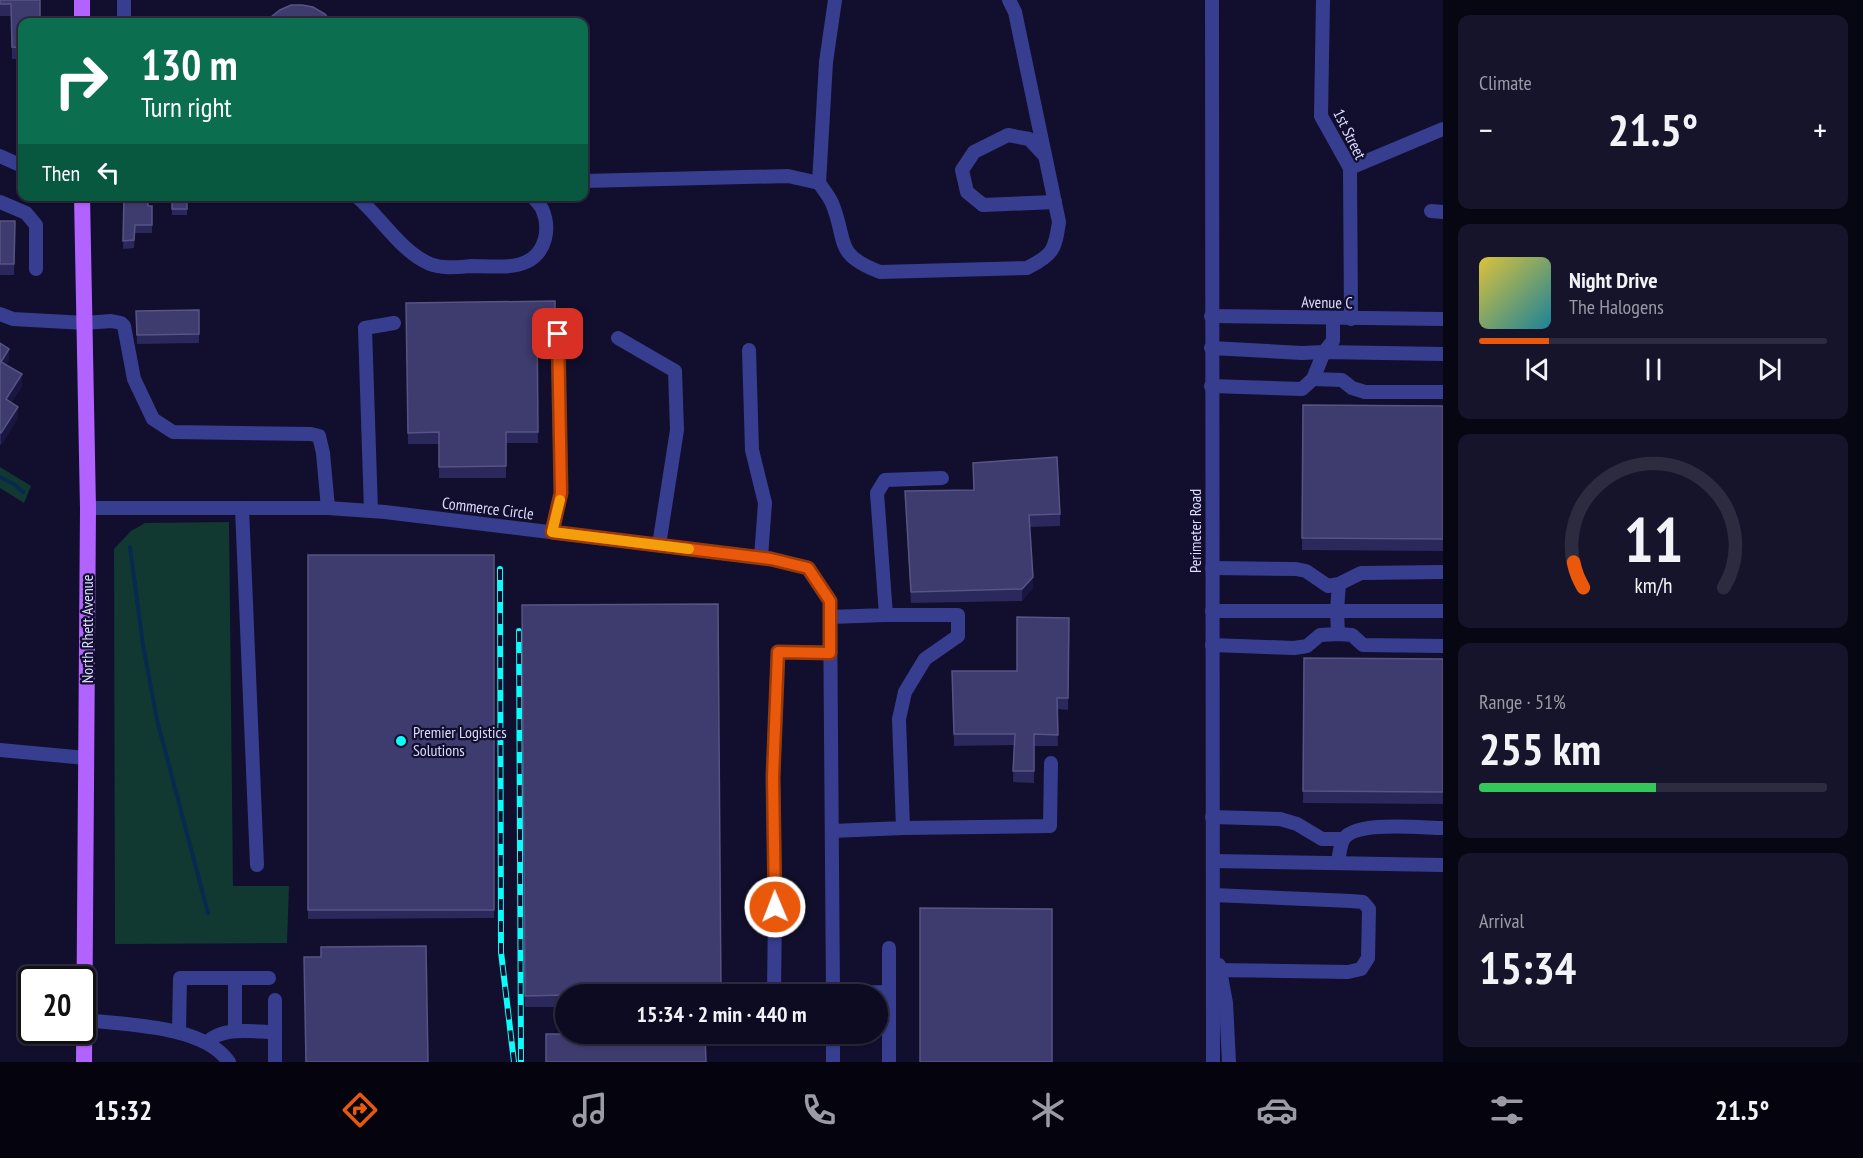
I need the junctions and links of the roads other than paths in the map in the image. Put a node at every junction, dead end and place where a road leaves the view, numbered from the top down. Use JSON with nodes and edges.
{"nodes":[{"id":1,"x":82,"y":0,"type":"edge"},
{"id":2,"x":124,"y":0,"type":"edge"},
{"id":3,"x":835,"y":0,"type":"edge"},
{"id":4,"x":1009,"y":0,"type":"edge"},
{"id":5,"x":1212,"y":0,"type":"edge"},
{"id":6,"x":1323,"y":0,"type":"edge"},
{"id":7,"x":82,"y":18,"type":"edge"},
{"id":8,"x":124,"y":18,"type":"edge"},
{"id":9,"x":1443,"y":129,"type":"edge"},
{"id":10,"x":0,"y":156,"type":"edge"},
{"id":11,"x":1045,"y":156,"type":"junction"},
{"id":12,"x":18,"y":164,"type":"edge"},
{"id":13,"x":1350,"y":168,"type":"junction"},
{"id":14,"x":588,"y":181,"type":"edge"},
{"id":15,"x":819,"y":183,"type":"junction"},
{"id":16,"x":82,"y":201,"type":"edge"},
{"id":17,"x":361,"y":201,"type":"edge"},
{"id":18,"x":536,"y":201,"type":"edge"},
{"id":19,"x":0,"y":202,"type":"edge"},
{"id":20,"x":1055,"y":202,"type":"junction"},
{"id":21,"x":36,"y":269,"type":"dead end"},
{"id":22,"x":0,"y":314,"type":"edge"},
{"id":23,"x":1211,"y":316,"type":"junction"},
{"id":24,"x":1333,"y":318,"type":"junction"},
{"id":25,"x":1351,"y":319,"type":"junction"},
{"id":26,"x":1443,"y":319,"type":"edge"},
{"id":27,"x":85,"y":323,"type":"junction"},
{"id":28,"x":394,"y":323,"type":"dead end"},
{"id":29,"x":558,"y":334,"type":"dead end"},
{"id":30,"x":618,"y":338,"type":"dead end"},
{"id":31,"x":1211,"y":348,"type":"junction"},
{"id":32,"x":749,"y":350,"type":"dead end"},
{"id":33,"x":1324,"y":352,"type":"junction"},
{"id":34,"x":1443,"y":354,"type":"edge"},
{"id":35,"x":1313,"y":379,"type":"junction"},
{"id":36,"x":1211,"y":386,"type":"junction"},
{"id":37,"x":1443,"y":392,"type":"edge"},
{"id":38,"x":942,"y":478,"type":"dead end"},
{"id":39,"x":88,"y":508,"type":"junction"},
{"id":40,"x":242,"y":508,"type":"junction"},
{"id":41,"x":328,"y":508,"type":"junction"},
{"id":42,"x":371,"y":511,"type":"junction"},
{"id":43,"x":552,"y":532,"type":"junction"},
{"id":44,"x":659,"y":545,"type":"junction"},
{"id":45,"x":761,"y":557,"type":"junction"},
{"id":46,"x":1212,"y":568,"type":"junction"},
{"id":47,"x":1443,"y":572,"type":"edge"},
{"id":48,"x":1339,"y":584,"type":"junction"},
{"id":49,"x":1337,"y":610,"type":"junction"},
{"id":50,"x":1212,"y":611,"type":"junction"},
{"id":51,"x":1443,"y":611,"type":"edge"},
{"id":52,"x":886,"y":615,"type":"junction"},
{"id":53,"x":830,"y":618,"type":"junction"},
{"id":54,"x":1338,"y":634,"type":"junction"},
{"id":55,"x":1212,"y":645,"type":"junction"},
{"id":56,"x":1443,"y":646,"type":"edge"},
{"id":57,"x":830,"y":653,"type":"junction"},
{"id":58,"x":0,"y":750,"type":"edge"},
{"id":59,"x":86,"y":758,"type":"junction"},
{"id":60,"x":1051,"y":763,"type":"dead end"},
{"id":61,"x":1212,"y":817,"type":"junction"},
{"id":62,"x":903,"y":828,"type":"junction"},
{"id":63,"x":1443,"y":828,"type":"edge"},
{"id":64,"x":832,"y":831,"type":"junction"},
{"id":65,"x":1343,"y":839,"type":"junction"},
{"id":66,"x":1213,"y":861,"type":"junction"},
{"id":67,"x":1338,"y":863,"type":"junction"},
{"id":68,"x":257,"y":865,"type":"dead end"},
{"id":69,"x":1443,"y":865,"type":"edge"},
{"id":70,"x":1213,"y":895,"type":"junction"},
{"id":71,"x":889,"y":948,"type":"dead end"},
{"id":72,"x":85,"y":966,"type":"edge"},
{"id":73,"x":1216,"y":970,"type":"junction"},
{"id":74,"x":236,"y":978,"type":"junction"},
{"id":75,"x":269,"y":978,"type":"dead end"},
{"id":76,"x":774,"y":984,"type":"edge"},
{"id":77,"x":833,"y":984,"type":"edge"},
{"id":78,"x":889,"y":992,"type":"joint"},
{"id":79,"x":275,"y":1000,"type":"dead end"},
{"id":80,"x":96,"y":1021,"type":"edge"},
{"id":81,"x":235,"y":1031,"type":"junction"},
{"id":82,"x":179,"y":1032,"type":"junction"},
{"id":83,"x":275,"y":1032,"type":"junction"},
{"id":84,"x":207,"y":1042,"type":"junction"},
{"id":85,"x":84,"y":1044,"type":"edge"},
{"id":86,"x":833,"y":1044,"type":"edge"},
{"id":87,"x":84,"y":1062,"type":"edge"},
{"id":88,"x":229,"y":1062,"type":"edge"},
{"id":89,"x":275,"y":1062,"type":"edge"},
{"id":90,"x":833,"y":1062,"type":"edge"},
{"id":91,"x":889,"y":1062,"type":"edge"},
{"id":92,"x":1213,"y":1062,"type":"edge"},
{"id":93,"x":1229,"y":1062,"type":"edge"}],
"edges":[{"from":1,"to":7,"type":"main road"},
{"from":2,"to":8,"type":"street"},
{"from":3,"to":15,"type":"street"},
{"from":4,"to":11,"type":"street"},
{"from":5,"to":23,"type":"street","name":"Perimeter Road"},
{"from":6,"to":13,"type":"street","name":"1st Street"},
{"from":9,"to":13,"type":"street"},
{"from":10,"to":12,"type":"street"},
{"from":11,"to":20,"type":"street"},
{"from":11,"to":20,"type":"street"},
{"from":13,"to":25,"type":"street","name":"1st Street"},
{"from":14,"to":15,"type":"street"},
{"from":15,"to":20,"type":"street"},
{"from":16,"to":27,"type":"main road","name":"North Rhett Avenue"},
{"from":17,"to":18,"type":"street"},
{"from":19,"to":21,"type":"street"},
{"from":22,"to":27,"type":"street"},
{"from":23,"to":24,"type":"street","name":"Avenue C"},
{"from":23,"to":31,"type":"street","name":"Perimeter Road"},
{"from":24,"to":25,"type":"street","name":"Avenue C"},
{"from":24,"to":33,"type":"street"},
{"from":25,"to":26,"type":"street","name":"Avenue C"},
{"from":27,"to":39,"type":"main road","name":"North Rhett Avenue"},
{"from":27,"to":41,"type":"street"},
{"from":28,"to":42,"type":"street"},
{"from":29,"to":43,"type":"street"},
{"from":30,"to":44,"type":"street"},
{"from":31,"to":33,"type":"street"},
{"from":31,"to":36,"type":"street","name":"Perimeter Road"},
{"from":32,"to":45,"type":"street"},
{"from":33,"to":34,"type":"street"},
{"from":33,"to":35,"type":"street"},
{"from":35,"to":36,"type":"street"},
{"from":35,"to":37,"type":"street"},
{"from":36,"to":46,"type":"street","name":"Perimeter Road"},
{"from":38,"to":52,"type":"street"},
{"from":39,"to":40,"type":"street","name":"Commerce Circle"},
{"from":39,"to":59,"type":"main road","name":"North Rhett Avenue"},
{"from":40,"to":41,"type":"street","name":"Commerce Circle"},
{"from":40,"to":68,"type":"street"},
{"from":41,"to":42,"type":"street","name":"Commerce Circle"},
{"from":42,"to":43,"type":"street","name":"Commerce Circle"},
{"from":43,"to":44,"type":"street","name":"Commerce Circle"},
{"from":44,"to":45,"type":"street","name":"Commerce Circle"},
{"from":45,"to":53,"type":"street","name":"Commerce Circle"},
{"from":46,"to":48,"type":"street"},
{"from":46,"to":50,"type":"street","name":"Perimeter Road"},
{"from":47,"to":48,"type":"street"},
{"from":48,"to":49,"type":"street"},
{"from":49,"to":50,"type":"street"},
{"from":49,"to":51,"type":"street"},
{"from":49,"to":54,"type":"street"},
{"from":50,"to":55,"type":"street","name":"Perimeter Road"},
{"from":52,"to":53,"type":"street"},
{"from":52,"to":62,"type":"street"},
{"from":53,"to":57,"type":"street","name":"Commerce Circle"},
{"from":54,"to":55,"type":"street"},
{"from":54,"to":56,"type":"street"},
{"from":55,"to":61,"type":"street","name":"Perimeter Road"},
{"from":57,"to":64,"type":"street","name":"Commerce Circle"},
{"from":57,"to":76,"type":"street"},
{"from":58,"to":59,"type":"street"},
{"from":59,"to":72,"type":"main road","name":"North Rhett Avenue"},
{"from":60,"to":62,"type":"street"},
{"from":61,"to":65,"type":"street"},
{"from":61,"to":66,"type":"street","name":"Perimeter Road"},
{"from":62,"to":64,"type":"street"},
{"from":63,"to":65,"type":"street"},
{"from":64,"to":77,"type":"street","name":"Commerce Circle"},
{"from":65,"to":67,"type":"street"},
{"from":66,"to":67,"type":"street"},
{"from":66,"to":70,"type":"street","name":"Perimeter Road"},
{"from":67,"to":69,"type":"street"},
{"from":70,"to":73,"type":"street","name":"Perimeter Road"},
{"from":70,"to":73,"type":"street"},
{"from":71,"to":78,"type":"street"},
{"from":73,"to":92,"type":"street"},
{"from":73,"to":93,"type":"street"},
{"from":74,"to":75,"type":"street"},
{"from":74,"to":81,"type":"street"},
{"from":74,"to":82,"type":"street"},
{"from":78,"to":91,"type":"street"},
{"from":79,"to":83,"type":"street"},
{"from":80,"to":82,"type":"street"},
{"from":81,"to":83,"type":"street"},
{"from":81,"to":84,"type":"street"},
{"from":82,"to":84,"type":"street"},
{"from":83,"to":89,"type":"street"},
{"from":84,"to":88,"type":"street"},
{"from":85,"to":87,"type":"main road","name":"North Rhett Avenue"},
{"from":86,"to":90,"type":"street"}]}
